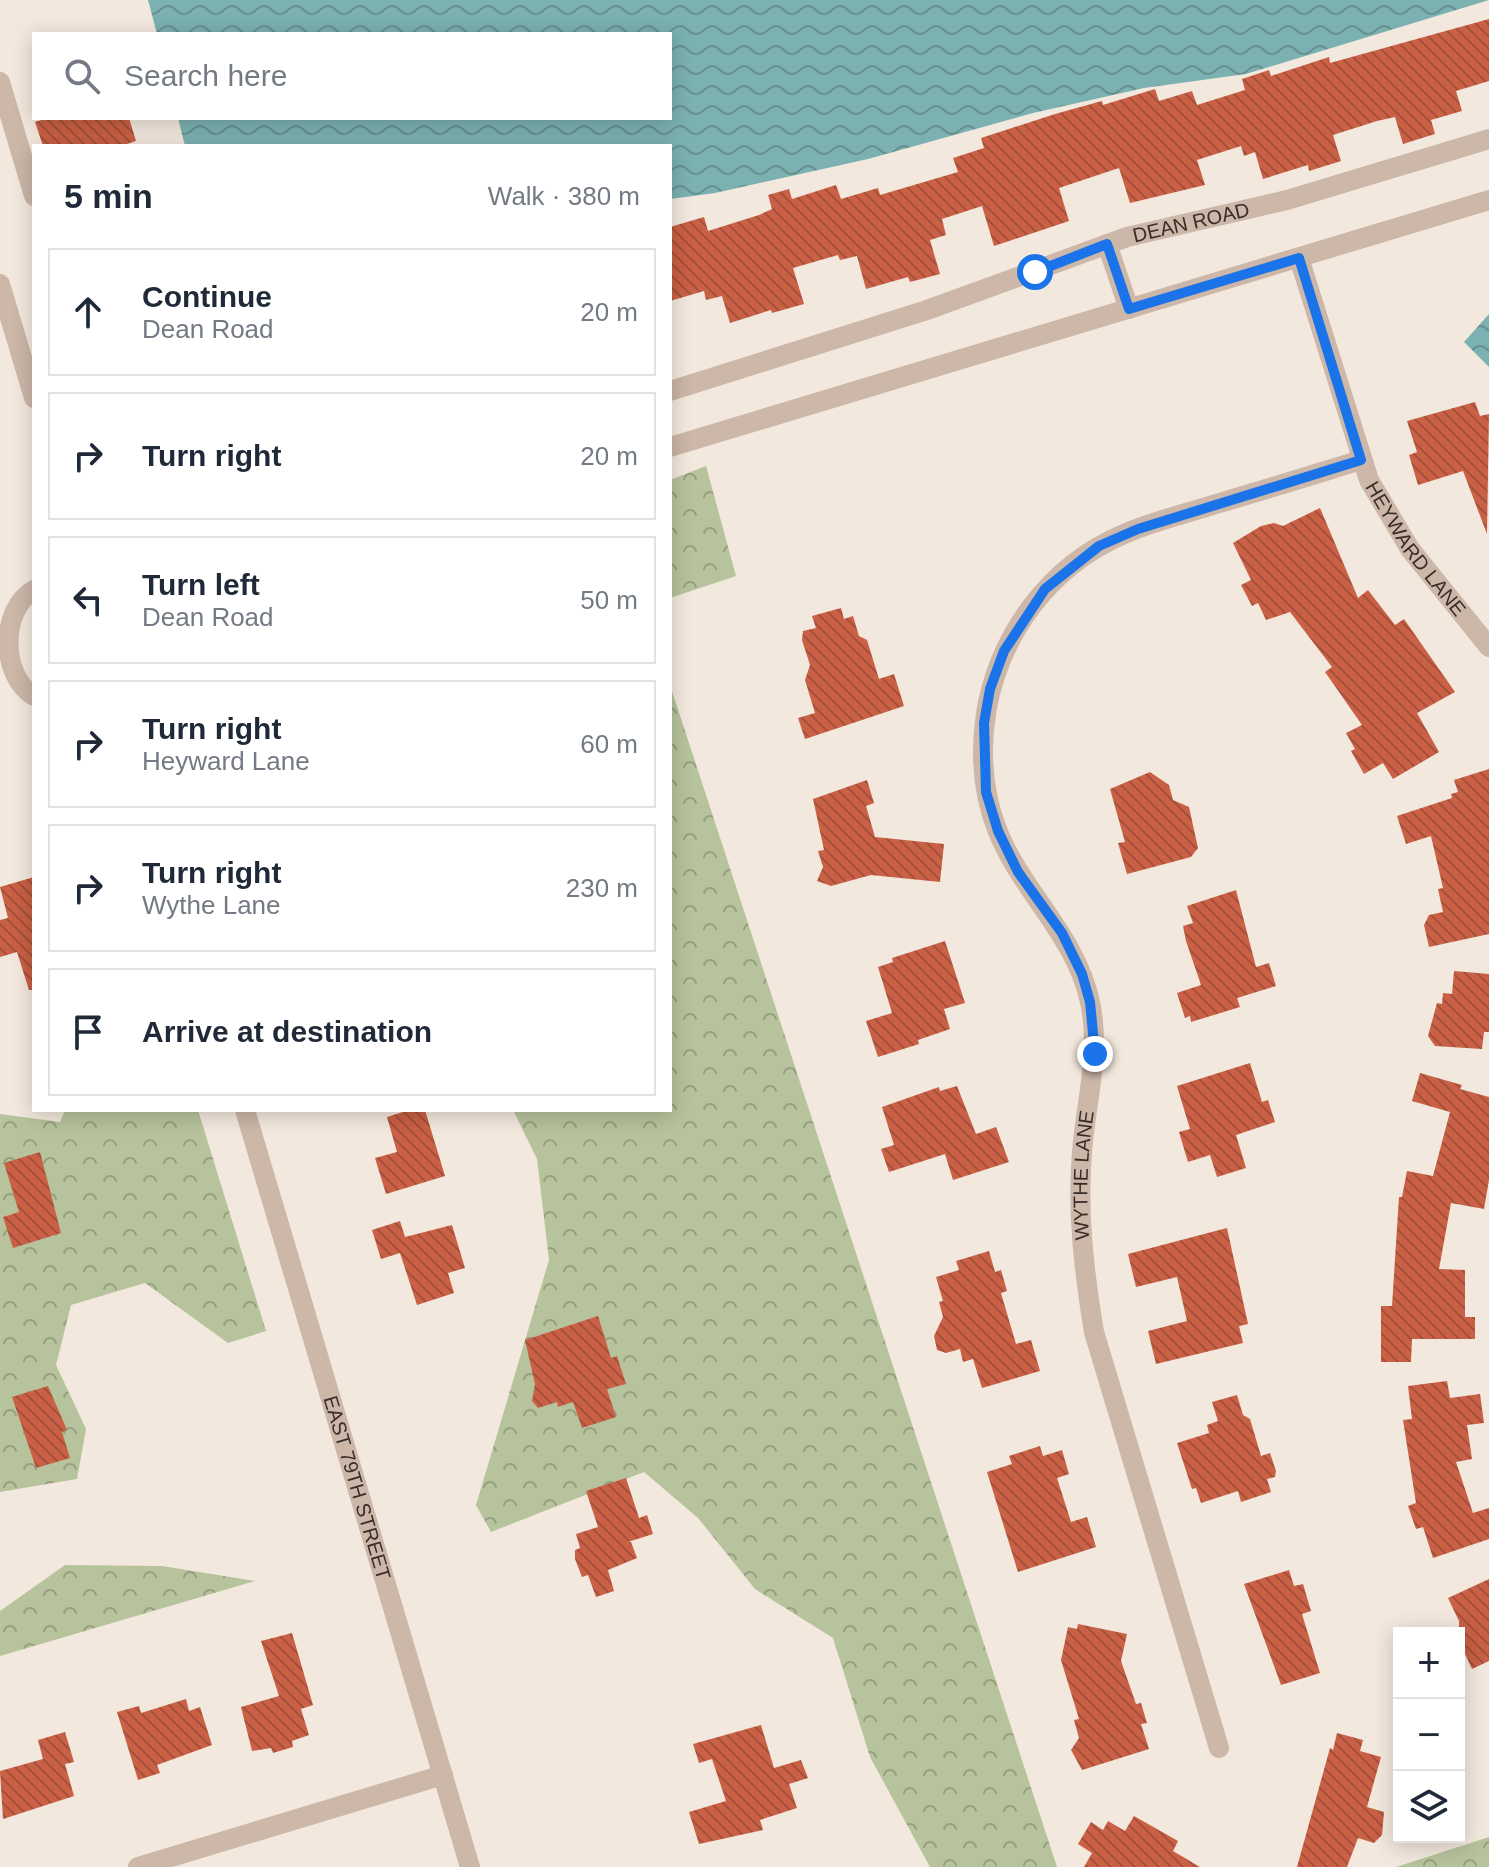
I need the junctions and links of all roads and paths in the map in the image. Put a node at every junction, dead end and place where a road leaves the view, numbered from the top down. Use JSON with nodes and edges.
{"nodes":[{"id":1,"x":0,"y":82,"type":"edge"},
{"id":2,"x":1489,"y":139,"type":"edge"},
{"id":3,"x":32,"y":189,"type":"edge"},
{"id":4,"x":1489,"y":200,"type":"edge"},
{"id":5,"x":1107,"y":244,"type":"junction"},
{"id":6,"x":1299,"y":258,"type":"junction"},
{"id":7,"x":0,"y":284,"type":"edge"},
{"id":8,"x":1129,"y":309,"type":"junction"},
{"id":9,"x":672,"y":390,"type":"edge"},
{"id":10,"x":32,"y":391,"type":"edge"},
{"id":11,"x":672,"y":446,"type":"edge"},
{"id":12,"x":1361,"y":460,"type":"junction"},
{"id":13,"x":32,"y":586,"type":"edge"},
{"id":14,"x":2,"y":624,"type":"edge"},
{"id":15,"x":1489,"y":647,"type":"edge"},
{"id":16,"x":8,"y":683,"type":"edge"},
{"id":17,"x":32,"y":695,"type":"edge"},
{"id":18,"x":246,"y":1112,"type":"edge"},
{"id":19,"x":1219,"y":1748,"type":"dead end"},
{"id":20,"x":443,"y":1775,"type":"junction"},
{"id":21,"x":138,"y":1867,"type":"edge"},
{"id":22,"x":470,"y":1867,"type":"edge"}],
"edges":[{"from":1,"to":3,"type":"street"},
{"from":2,"to":5,"type":"street","name":"DEAN ROAD"},
{"from":4,"to":6,"type":"street"},
{"from":5,"to":8,"type":"street"},
{"from":5,"to":9,"type":"street","name":"DEAN ROAD"},
{"from":6,"to":8,"type":"street"},
{"from":6,"to":12,"type":"street","name":"HEYWARD LANE"},
{"from":7,"to":10,"type":"street"},
{"from":8,"to":11,"type":"street"},
{"from":12,"to":15,"type":"street","name":"HEYWARD LANE"},
{"from":12,"to":19,"type":"street","name":"WYTHE LANE"},
{"from":13,"to":14,"type":"street"},
{"from":14,"to":16,"type":"street"},
{"from":16,"to":17,"type":"street"},
{"from":18,"to":20,"type":"street","name":"EAST 79TH STREET"},
{"from":20,"to":21,"type":"street"},
{"from":20,"to":22,"type":"street","name":"EAST 79TH STREET"}]}
